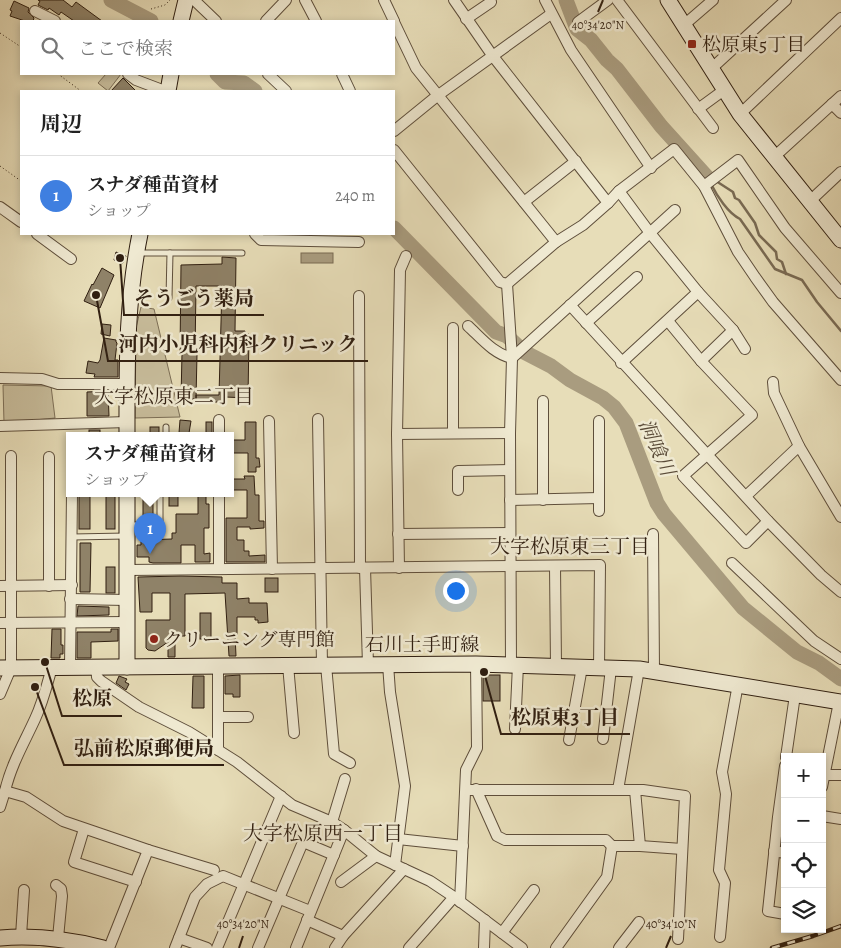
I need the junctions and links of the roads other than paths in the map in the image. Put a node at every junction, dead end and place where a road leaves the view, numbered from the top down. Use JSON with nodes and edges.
{"nodes":[{"id":1,"x":186,"y":0,"type":"edge"},
{"id":2,"x":194,"y":0,"type":"edge"},
{"id":3,"x":286,"y":0,"type":"edge"},
{"id":4,"x":305,"y":0,"type":"edge"},
{"id":5,"x":384,"y":0,"type":"edge"},
{"id":6,"x":454,"y":0,"type":"edge"},
{"id":7,"x":545,"y":0,"type":"edge"},
{"id":8,"x":608,"y":0,"type":"edge"},
{"id":9,"x":617,"y":0,"type":"edge"},
{"id":10,"x":668,"y":0,"type":"edge"},
{"id":11,"x":713,"y":0,"type":"edge"},
{"id":12,"x":786,"y":0,"type":"edge"},
{"id":13,"x":491,"y":2,"type":"dead end"},
{"id":14,"x":596,"y":3,"type":"edge"},
{"id":15,"x":35,"y":10,"type":"dead end"},
{"id":16,"x":551,"y":14,"type":"junction"},
{"id":17,"x":841,"y":18,"type":"edge"},
{"id":18,"x":466,"y":19,"type":"junction"},
{"id":19,"x":53,"y":20,"type":"edge"},
{"id":20,"x":181,"y":20,"type":"edge"},
{"id":21,"x":215,"y":20,"type":"edge"},
{"id":22,"x":267,"y":20,"type":"edge"},
{"id":23,"x":315,"y":20,"type":"edge"},
{"id":24,"x":394,"y":20,"type":"edge"},
{"id":25,"x":578,"y":22,"type":"dead end"},
{"id":26,"x":395,"y":23,"type":"edge"},
{"id":27,"x":684,"y":25,"type":"junction"},
{"id":28,"x":492,"y":55,"type":"junction"},
{"id":29,"x":711,"y":69,"type":"junction"},
{"id":30,"x":129,"y":75,"type":"edge"},
{"id":31,"x":171,"y":75,"type":"edge"},
{"id":32,"x":269,"y":75,"type":"edge"},
{"id":33,"x":342,"y":75,"type":"edge"},
{"id":34,"x":164,"y":90,"type":"edge"},
{"id":35,"x":167,"y":90,"type":"edge"},
{"id":36,"x":285,"y":90,"type":"edge"},
{"id":37,"x":350,"y":90,"type":"edge"},
{"id":38,"x":724,"y":90,"type":"junction"},
{"id":39,"x":437,"y":96,"type":"junction"},
{"id":40,"x":841,"y":96,"type":"edge"},
{"id":41,"x":832,"y":104,"type":"junction"},
{"id":42,"x":698,"y":109,"type":"junction"},
{"id":43,"x":841,"y":113,"type":"edge"},
{"id":44,"x":740,"y":114,"type":"junction"},
{"id":45,"x":713,"y":128,"type":"dead end"},
{"id":46,"x":395,"y":131,"type":"edge"},
{"id":47,"x":395,"y":151,"type":"edge"},
{"id":48,"x":774,"y":157,"type":"junction"},
{"id":49,"x":576,"y":161,"type":"junction"},
{"id":50,"x":651,"y":168,"type":"junction"},
{"id":51,"x":841,"y":172,"type":"edge"},
{"id":52,"x":704,"y":186,"type":"junction"},
{"id":53,"x":619,"y":191,"type":"junction"},
{"id":54,"x":810,"y":201,"type":"junction"},
{"id":55,"x":524,"y":202,"type":"junction"},
{"id":56,"x":608,"y":204,"type":"junction"},
{"id":57,"x":0,"y":207,"type":"edge"},
{"id":58,"x":676,"y":210,"type":"dead end"},
{"id":59,"x":20,"y":221,"type":"edge"},
{"id":60,"x":650,"y":233,"type":"junction"},
{"id":61,"x":38,"y":235,"type":"edge"},
{"id":62,"x":140,"y":235,"type":"edge"},
{"id":63,"x":256,"y":235,"type":"edge"},
{"id":64,"x":324,"y":238,"type":"edge"},
{"id":65,"x":841,"y":240,"type":"edge"},
{"id":66,"x":359,"y":242,"type":"dead end"},
{"id":67,"x":556,"y":242,"type":"junction"},
{"id":68,"x":136,"y":253,"type":"junction"},
{"id":69,"x":170,"y":253,"type":"junction"},
{"id":70,"x":242,"y":253,"type":"dead end"},
{"id":71,"x":406,"y":256,"type":"dead end"},
{"id":72,"x":72,"y":258,"type":"dead end"},
{"id":73,"x":637,"y":277,"type":"dead end"},
{"id":74,"x":507,"y":284,"type":"junction"},
{"id":75,"x":698,"y":292,"type":"junction"},
{"id":76,"x":841,"y":293,"type":"edge"},
{"id":77,"x":359,"y":296,"type":"dead end"},
{"id":78,"x":169,"y":298,"type":"dead end"},
{"id":79,"x":570,"y":305,"type":"junction"},
{"id":80,"x":668,"y":321,"type":"junction"},
{"id":81,"x":586,"y":323,"type":"junction"},
{"id":82,"x":468,"y":326,"type":"dead end"},
{"id":83,"x":453,"y":328,"type":"dead end"},
{"id":84,"x":733,"y":330,"type":"junction"},
{"id":85,"x":745,"y":349,"type":"dead end"},
{"id":86,"x":512,"y":358,"type":"junction"},
{"id":87,"x":701,"y":361,"type":"junction"},
{"id":88,"x":622,"y":363,"type":"junction"},
{"id":89,"x":0,"y":378,"type":"edge"},
{"id":90,"x":841,"y":380,"type":"edge"},
{"id":91,"x":773,"y":382,"type":"dead end"},
{"id":92,"x":127,"y":384,"type":"junction"},
{"id":93,"x":543,"y":400,"type":"dead end"},
{"id":94,"x":318,"y":419,"type":"dead end"},
{"id":95,"x":219,"y":420,"type":"dead end"},
{"id":96,"x":269,"y":421,"type":"dead end"},
{"id":97,"x":600,"y":421,"type":"dead end"},
{"id":98,"x":0,"y":426,"type":"edge"},
{"id":99,"x":166,"y":427,"type":"dead end"},
{"id":100,"x":127,"y":429,"type":"edge"},
{"id":101,"x":166,"y":432,"type":"edge"},
{"id":102,"x":219,"y":432,"type":"edge"},
{"id":103,"x":453,"y":433,"type":"junction"},
{"id":104,"x":510,"y":433,"type":"junction"},
{"id":105,"x":397,"y":434,"type":"junction"},
{"id":106,"x":799,"y":446,"type":"junction"},
{"id":107,"x":706,"y":455,"type":"junction"},
{"id":108,"x":11,"y":456,"type":"dead end"},
{"id":109,"x":49,"y":458,"type":"dead end"},
{"id":110,"x":510,"y":470,"type":"junction"},
{"id":111,"x":458,"y":490,"type":"dead end"},
{"id":112,"x":746,"y":496,"type":"junction"},
{"id":113,"x":72,"y":497,"type":"edge"},
{"id":114,"x":127,"y":497,"type":"edge"},
{"id":115,"x":160,"y":497,"type":"edge"},
{"id":116,"x":219,"y":497,"type":"edge"},
{"id":117,"x":599,"y":498,"type":"junction"},
{"id":118,"x":510,"y":500,"type":"junction"},
{"id":119,"x":542,"y":500,"type":"junction"},
{"id":120,"x":600,"y":511,"type":"dead end"},
{"id":121,"x":841,"y":517,"type":"edge"},
{"id":122,"x":768,"y":521,"type":"junction"},
{"id":123,"x":127,"y":530,"type":"junction"},
{"id":124,"x":398,"y":534,"type":"junction"},
{"id":125,"x":510,"y":534,"type":"junction"},
{"id":126,"x":653,"y":534,"type":"dead end"},
{"id":127,"x":72,"y":537,"type":"junction"},
{"id":128,"x":732,"y":563,"type":"dead end"},
{"id":129,"x":511,"y":566,"type":"junction"},
{"id":130,"x":555,"y":566,"type":"junction"},
{"id":131,"x":362,"y":568,"type":"junction"},
{"id":132,"x":399,"y":568,"type":"junction"},
{"id":133,"x":219,"y":569,"type":"junction"},
{"id":134,"x":272,"y":569,"type":"junction"},
{"id":135,"x":320,"y":569,"type":"junction"},
{"id":136,"x":127,"y":570,"type":"junction"},
{"id":137,"x":72,"y":585,"type":"junction"},
{"id":138,"x":5,"y":586,"type":"edge"},
{"id":139,"x":49,"y":586,"type":"junction"},
{"id":140,"x":841,"y":592,"type":"edge"},
{"id":141,"x":70,"y":599,"type":"junction"},
{"id":142,"x":127,"y":600,"type":"junction"},
{"id":143,"x":127,"y":622,"type":"junction"},
{"id":144,"x":5,"y":623,"type":"edge"},
{"id":145,"x":70,"y":623,"type":"junction"},
{"id":146,"x":841,"y":659,"type":"edge"},
{"id":147,"x":368,"y":664,"type":"junction"},
{"id":148,"x":388,"y":664,"type":"junction"},
{"id":149,"x":476,"y":664,"type":"junction"},
{"id":150,"x":288,"y":665,"type":"junction"},
{"id":151,"x":324,"y":665,"type":"junction"},
{"id":152,"x":515,"y":665,"type":"junction"},
{"id":153,"x":218,"y":666,"type":"junction"},
{"id":154,"x":556,"y":666,"type":"junction"},
{"id":155,"x":52,"y":667,"type":"junction"},
{"id":156,"x":70,"y":667,"type":"junction"},
{"id":157,"x":96,"y":667,"type":"junction"},
{"id":158,"x":127,"y":667,"type":"junction"},
{"id":159,"x":582,"y":667,"type":"junction"},
{"id":160,"x":5,"y":668,"type":"edge"},
{"id":161,"x":605,"y":668,"type":"junction"},
{"id":162,"x":639,"y":669,"type":"junction"},
{"id":163,"x":654,"y":671,"type":"junction"},
{"id":164,"x":738,"y":684,"type":"junction"},
{"id":165,"x":0,"y":694,"type":"edge"},
{"id":166,"x":795,"y":695,"type":"junction"},
{"id":167,"x":840,"y":702,"type":"edge"},
{"id":168,"x":218,"y":717,"type":"junction"},
{"id":169,"x":248,"y":717,"type":"dead end"},
{"id":170,"x":514,"y":729,"type":"dead end"},
{"id":171,"x":294,"y":733,"type":"dead end"},
{"id":172,"x":603,"y":739,"type":"dead end"},
{"id":173,"x":569,"y":740,"type":"dead end"},
{"id":174,"x":218,"y":750,"type":"junction"},
{"id":175,"x":787,"y":753,"type":"edge"},
{"id":176,"x":350,"y":764,"type":"dead end"},
{"id":177,"x":826,"y":770,"type":"edge"},
{"id":178,"x":826,"y":775,"type":"edge"},
{"id":179,"x":841,"y":775,"type":"edge"},
{"id":180,"x":345,"y":779,"type":"dead end"},
{"id":181,"x":471,"y":789,"type":"junction"},
{"id":182,"x":618,"y":790,"type":"junction"},
{"id":183,"x":635,"y":790,"type":"junction"},
{"id":184,"x":5,"y":791,"type":"junction"},
{"id":185,"x":281,"y":796,"type":"junction"},
{"id":186,"x":0,"y":807,"type":"edge"},
{"id":187,"x":826,"y":817,"type":"edge"},
{"id":188,"x":781,"y":818,"type":"edge"},
{"id":189,"x":841,"y":819,"type":"edge"},
{"id":190,"x":332,"y":822,"type":"junction"},
{"id":191,"x":84,"y":829,"type":"junction"},
{"id":192,"x":344,"y":830,"type":"junction"},
{"id":193,"x":398,"y":839,"type":"junction"},
{"id":194,"x":463,"y":846,"type":"junction"},
{"id":195,"x":612,"y":846,"type":"junction"},
{"id":196,"x":640,"y":846,"type":"junction"},
{"id":197,"x":148,"y":850,"type":"junction"},
{"id":198,"x":682,"y":850,"type":"junction"},
{"id":199,"x":779,"y":852,"type":"edge"},
{"id":200,"x":334,"y":855,"type":"junction"},
{"id":201,"x":376,"y":856,"type":"junction"},
{"id":202,"x":400,"y":867,"type":"junction"},
{"id":203,"x":214,"y":870,"type":"dead end"},
{"id":204,"x":136,"y":882,"type":"junction"},
{"id":205,"x":341,"y":882,"type":"dead end"},
{"id":206,"x":245,"y":884,"type":"junction"},
{"id":207,"x":56,"y":885,"type":"dead end"},
{"id":208,"x":24,"y":890,"type":"dead end"},
{"id":209,"x":534,"y":890,"type":"dead end"},
{"id":210,"x":279,"y":898,"type":"junction"},
{"id":211,"x":457,"y":899,"type":"junction"},
{"id":212,"x":781,"y":913,"type":"edge"},
{"id":213,"x":309,"y":916,"type":"junction"},
{"id":214,"x":485,"y":920,"type":"junction"},
{"id":215,"x":639,"y":922,"type":"dead end"},
{"id":216,"x":502,"y":933,"type":"junction"},
{"id":217,"x":21,"y":936,"type":"junction"},
{"id":218,"x":344,"y":936,"type":"junction"},
{"id":219,"x":720,"y":937,"type":"dead end"},
{"id":220,"x":0,"y":938,"type":"edge"},
{"id":221,"x":179,"y":938,"type":"junction"},
{"id":222,"x":678,"y":939,"type":"dead end"},
{"id":223,"x":60,"y":942,"type":"edge"},
{"id":224,"x":623,"y":947,"type":"edge"},
{"id":225,"x":103,"y":948,"type":"edge"},
{"id":226,"x":109,"y":948,"type":"edge"},
{"id":227,"x":175,"y":948,"type":"edge"},
{"id":228,"x":207,"y":948,"type":"edge"},
{"id":229,"x":217,"y":948,"type":"edge"},
{"id":230,"x":258,"y":948,"type":"edge"},
{"id":231,"x":296,"y":948,"type":"edge"},
{"id":232,"x":335,"y":948,"type":"edge"},
{"id":233,"x":409,"y":948,"type":"edge"},
{"id":234,"x":484,"y":948,"type":"edge"},
{"id":235,"x":522,"y":948,"type":"edge"},
{"id":236,"x":556,"y":948,"type":"edge"}],
"edges":[{"from":1,"to":20,"type":"main road"},
{"from":2,"to":21,"type":"street"},
{"from":3,"to":22,"type":"street"},
{"from":4,"to":23,"type":"street"},
{"from":5,"to":24,"type":"street"},
{"from":6,"to":18,"type":"street"},
{"from":7,"to":16,"type":"street"},
{"from":8,"to":14,"type":"street"},
{"from":9,"to":42,"type":"street"},
{"from":10,"to":27,"type":"main road"},
{"from":11,"to":27,"type":"street"},
{"from":12,"to":29,"type":"street"},
{"from":13,"to":18,"type":"street"},
{"from":14,"to":25,"type":"street"},
{"from":15,"to":19,"type":"street"},
{"from":16,"to":28,"type":"street"},
{"from":16,"to":50,"type":"street"},
{"from":17,"to":44,"type":"street"},
{"from":18,"to":28,"type":"street"},
{"from":26,"to":39,"type":"street"},
{"from":27,"to":29,"type":"main road"},
{"from":28,"to":39,"type":"street"},
{"from":28,"to":49,"type":"street"},
{"from":29,"to":38,"type":"main road"},
{"from":30,"to":34,"type":"street"},
{"from":31,"to":35,"type":"main road"},
{"from":32,"to":36,"type":"street"},
{"from":33,"to":37,"type":"street"},
{"from":38,"to":42,"type":"street"},
{"from":38,"to":44,"type":"main road"},
{"from":39,"to":46,"type":"street"},
{"from":39,"to":55,"type":"street"},
{"from":40,"to":41,"type":"street"},
{"from":41,"to":43,"type":"street"},
{"from":41,"to":48,"type":"street"},
{"from":42,"to":45,"type":"street"},
{"from":44,"to":48,"type":"main road"},
{"from":47,"to":74,"type":"street"},
{"from":48,"to":54,"type":"main road"},
{"from":49,"to":55,"type":"street"},
{"from":49,"to":56,"type":"street"},
{"from":50,"to":52,"type":"street"},
{"from":50,"to":53,"type":"street"},
{"from":51,"to":54,"type":"street"},
{"from":52,"to":76,"type":"street"},
{"from":52,"to":90,"type":"street"},
{"from":53,"to":56,"type":"street"},
{"from":53,"to":60,"type":"street"},
{"from":54,"to":65,"type":"main road"},
{"from":55,"to":67,"type":"street"},
{"from":56,"to":67,"type":"street"},
{"from":57,"to":59,"type":"street"},
{"from":58,"to":60,"type":"street"},
{"from":60,"to":75,"type":"street"},
{"from":60,"to":79,"type":"street"},
{"from":61,"to":72,"type":"street"},
{"from":62,"to":68,"type":"main road"},
{"from":63,"to":64,"type":"street"},
{"from":64,"to":66,"type":"street"},
{"from":67,"to":74,"type":"street"},
{"from":68,"to":69,"type":"lane"},
{"from":68,"to":92,"type":"main road"},
{"from":69,"to":70,"type":"lane"},
{"from":69,"to":78,"type":"lane"},
{"from":71,"to":105,"type":"street"},
{"from":73,"to":81,"type":"street"},
{"from":74,"to":86,"type":"street"},
{"from":75,"to":80,"type":"street"},
{"from":75,"to":84,"type":"street"},
{"from":77,"to":131,"type":"street"},
{"from":79,"to":81,"type":"street"},
{"from":79,"to":86,"type":"street"},
{"from":80,"to":87,"type":"street"},
{"from":80,"to":88,"type":"street"},
{"from":81,"to":88,"type":"street"},
{"from":82,"to":86,"type":"street"},
{"from":83,"to":103,"type":"street"},
{"from":84,"to":85,"type":"street"},
{"from":84,"to":87,"type":"street"},
{"from":86,"to":104,"type":"street"},
{"from":87,"to":107,"type":"street"},
{"from":88,"to":107,"type":"street"},
{"from":89,"to":92,"type":"street"},
{"from":91,"to":106,"type":"street"},
{"from":92,"to":100,"type":"main road"},
{"from":93,"to":119,"type":"street"},
{"from":94,"to":135,"type":"street"},
{"from":95,"to":102,"type":"street"},
{"from":96,"to":134,"type":"street"},
{"from":97,"to":117,"type":"street"},
{"from":98,"to":100,"type":"street"},
{"from":99,"to":101,"type":"lane"},
{"from":103,"to":104,"type":"street"},
{"from":103,"to":105,"type":"street"},
{"from":104,"to":110,"type":"street"},
{"from":105,"to":124,"type":"street"},
{"from":106,"to":112,"type":"street"},
{"from":106,"to":121,"type":"street"},
{"from":107,"to":112,"type":"street"},
{"from":107,"to":122,"type":"street"},
{"from":108,"to":138,"type":"street"},
{"from":109,"to":139,"type":"street"},
{"from":110,"to":111,"type":"street"},
{"from":110,"to":118,"type":"street"},
{"from":112,"to":122,"type":"street"},
{"from":113,"to":127,"type":"street"},
{"from":114,"to":123,"type":"main road"},
{"from":115,"to":123,"type":"lane"},
{"from":116,"to":133,"type":"street"},
{"from":117,"to":119,"type":"street"},
{"from":117,"to":120,"type":"street"},
{"from":118,"to":119,"type":"street"},
{"from":118,"to":125,"type":"street"},
{"from":122,"to":140,"type":"street"},
{"from":123,"to":127,"type":"lane"},
{"from":123,"to":136,"type":"main road"},
{"from":124,"to":125,"type":"street"},
{"from":124,"to":132,"type":"street"},
{"from":125,"to":129,"type":"street"},
{"from":126,"to":163,"type":"street"},
{"from":127,"to":137,"type":"street"},
{"from":128,"to":146,"type":"street"},
{"from":129,"to":130,"type":"street"},
{"from":129,"to":132,"type":"street"},
{"from":129,"to":152,"type":"street"},
{"from":130,"to":154,"type":"street"},
{"from":130,"to":161,"type":"street"},
{"from":131,"to":132,"type":"street"},
{"from":131,"to":135,"type":"street"},
{"from":131,"to":147,"type":"street"},
{"from":133,"to":134,"type":"street"},
{"from":133,"to":136,"type":"street"},
{"from":134,"to":135,"type":"street"},
{"from":135,"to":151,"type":"street"},
{"from":136,"to":142,"type":"main road"},
{"from":137,"to":139,"type":"street"},
{"from":137,"to":141,"type":"street"},
{"from":138,"to":139,"type":"street"},
{"from":138,"to":144,"type":"street"},
{"from":141,"to":142,"type":"street"},
{"from":141,"to":145,"type":"street"},
{"from":142,"to":143,"type":"main road"},
{"from":143,"to":145,"type":"street"},
{"from":143,"to":158,"type":"main road"},
{"from":144,"to":145,"type":"street"},
{"from":144,"to":160,"type":"street"},
{"from":145,"to":156,"type":"street"},
{"from":147,"to":148,"type":"main road","name":"石川土手町線"},
{"from":147,"to":151,"type":"main road","name":"石川土手町線"},
{"from":148,"to":149,"type":"main road","name":"石川土手町線"},
{"from":148,"to":193,"type":"street"},
{"from":149,"to":152,"type":"main road","name":"石川土手町線"},
{"from":149,"to":181,"type":"street"},
{"from":150,"to":151,"type":"main road","name":"石川土手町線"},
{"from":150,"to":153,"type":"main road","name":"石川土手町線"},
{"from":150,"to":171,"type":"street"},
{"from":151,"to":176,"type":"street"},
{"from":152,"to":154,"type":"main road","name":"石川土手町線"},
{"from":152,"to":170,"type":"street"},
{"from":153,"to":158,"type":"main road","name":"石川土手町線"},
{"from":153,"to":168,"type":"street"},
{"from":154,"to":159,"type":"main road","name":"石川土手町線"},
{"from":155,"to":156,"type":"main road","name":"石川土手町線"},
{"from":155,"to":160,"type":"main road","name":"石川土手町線"},
{"from":155,"to":184,"type":"street"},
{"from":156,"to":157,"type":"main road","name":"石川土手町線"},
{"from":157,"to":158,"type":"main road","name":"石川土手町線"},
{"from":157,"to":174,"type":"street"},
{"from":159,"to":161,"type":"main road","name":"石川土手町線"},
{"from":159,"to":173,"type":"street"},
{"from":160,"to":165,"type":"street"},
{"from":161,"to":162,"type":"main road","name":"石川土手町線"},
{"from":161,"to":172,"type":"street"},
{"from":162,"to":163,"type":"main road","name":"石川土手町線"},
{"from":162,"to":182,"type":"street"},
{"from":163,"to":164,"type":"main road","name":"石川土手町線"},
{"from":164,"to":166,"type":"main road","name":"石川土手町線"},
{"from":164,"to":219,"type":"street"},
{"from":166,"to":167,"type":"main road","name":"石川土手町線"},
{"from":166,"to":175,"type":"street"},
{"from":167,"to":177,"type":"street"},
{"from":168,"to":169,"type":"street"},
{"from":168,"to":174,"type":"street"},
{"from":174,"to":185,"type":"street"},
{"from":178,"to":179,"type":"street"},
{"from":180,"to":190,"type":"street"},
{"from":181,"to":182,"type":"street"},
{"from":181,"to":194,"type":"street"},
{"from":181,"to":195,"type":"street"},
{"from":182,"to":183,"type":"street"},
{"from":183,"to":196,"type":"street"},
{"from":183,"to":198,"type":"street"},
{"from":184,"to":186,"type":"street"},
{"from":184,"to":191,"type":"street"},
{"from":185,"to":190,"type":"street"},
{"from":185,"to":206,"type":"street"},
{"from":187,"to":189,"type":"street"},
{"from":188,"to":199,"type":"street"},
{"from":190,"to":192,"type":"street"},
{"from":191,"to":197,"type":"street"},
{"from":191,"to":204,"type":"street"},
{"from":192,"to":200,"type":"street"},
{"from":192,"to":201,"type":"street"},
{"from":193,"to":194,"type":"street"},
{"from":193,"to":202,"type":"street"},
{"from":194,"to":211,"type":"street"},
{"from":195,"to":196,"type":"street"},
{"from":195,"to":236,"type":"street"},
{"from":196,"to":198,"type":"street"},
{"from":197,"to":203,"type":"street"},
{"from":197,"to":204,"type":"street"},
{"from":198,"to":222,"type":"street"},
{"from":199,"to":212,"type":"street"},
{"from":200,"to":210,"type":"street"},
{"from":200,"to":213,"type":"street"},
{"from":201,"to":202,"type":"street"},
{"from":201,"to":205,"type":"street"},
{"from":202,"to":211,"type":"street"},
{"from":202,"to":218,"type":"street"},
{"from":204,"to":226,"type":"street"},
{"from":206,"to":210,"type":"street"},
{"from":206,"to":221,"type":"street"},
{"from":206,"to":229,"type":"street"},
{"from":207,"to":223,"type":"street"},
{"from":208,"to":217,"type":"street"},
{"from":209,"to":216,"type":"street"},
{"from":210,"to":213,"type":"street"},
{"from":210,"to":230,"type":"street"},
{"from":211,"to":214,"type":"street"},
{"from":211,"to":233,"type":"street"},
{"from":213,"to":218,"type":"street"},
{"from":213,"to":231,"type":"street"},
{"from":214,"to":216,"type":"street"},
{"from":214,"to":234,"type":"street"},
{"from":215,"to":224,"type":"street"},
{"from":216,"to":235,"type":"street"},
{"from":217,"to":220,"type":"main road"},
{"from":217,"to":223,"type":"main road"},
{"from":218,"to":232,"type":"street"},
{"from":221,"to":227,"type":"street"},
{"from":221,"to":228,"type":"street"},
{"from":223,"to":225,"type":"main road"}]}
